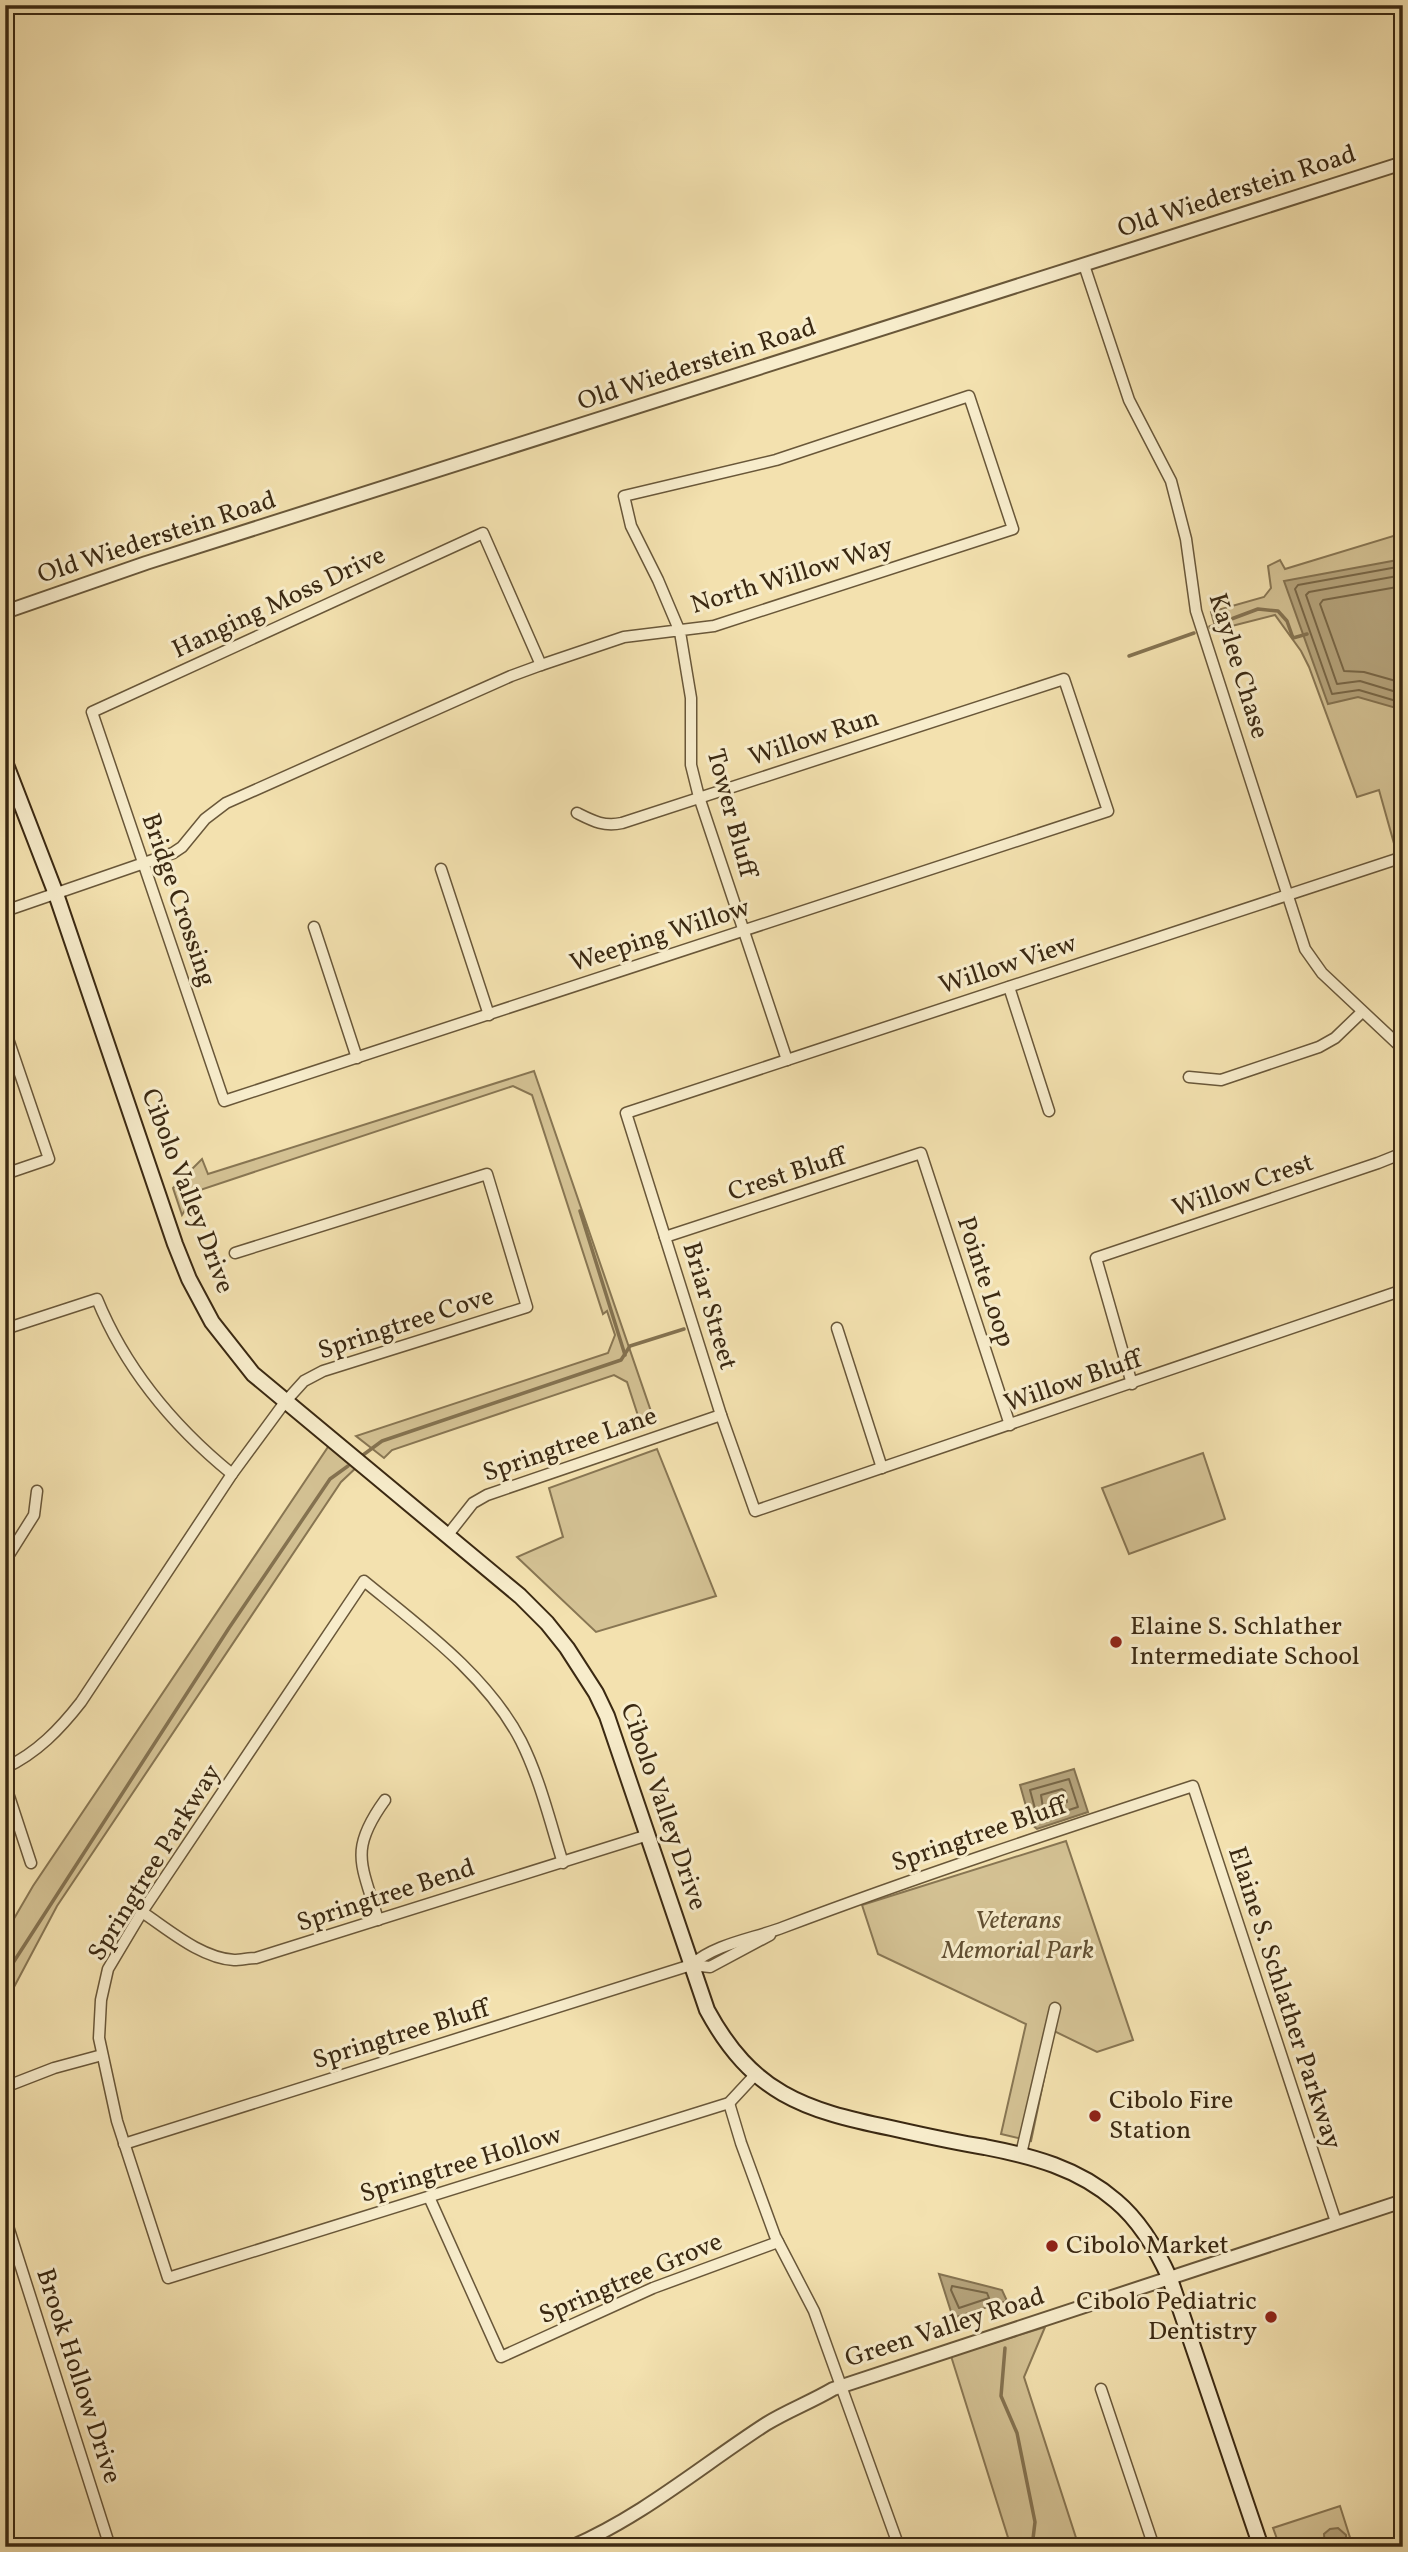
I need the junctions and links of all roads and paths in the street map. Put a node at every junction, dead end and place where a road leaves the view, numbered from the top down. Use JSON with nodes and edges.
{"nodes":[{"id":1,"x":1403,"y":163,"type":"edge"},
{"id":2,"x":1084,"y":265,"type":"junction"},
{"id":3,"x":624,"y":496,"type":"joint"},
{"id":4,"x":5,"y":612,"type":"edge"},
{"id":5,"x":680,"y":632,"type":"junction"},
{"id":6,"x":541,"y":665,"type":"junction"},
{"id":7,"x":92,"y":712,"type":"joint"},
{"id":8,"x":5,"y":762,"type":"edge"},
{"id":9,"x":699,"y":797,"type":"junction"},
{"id":10,"x":1108,"y":811,"type":"joint"},
{"id":11,"x":577,"y":813,"type":"dead end"},
{"id":12,"x":1403,"y":857,"type":"edge"},
{"id":13,"x":144,"y":864,"type":"junction"},
{"id":14,"x":441,"y":869,"type":"dead end"},
{"id":15,"x":56,"y":894,"type":"junction"},
{"id":16,"x":1288,"y":895,"type":"junction"},
{"id":17,"x":5,"y":911,"type":"edge"},
{"id":18,"x":314,"y":927,"type":"dead end"},
{"id":19,"x":743,"y":931,"type":"junction"},
{"id":20,"x":1009,"y":987,"type":"junction"},
{"id":21,"x":1362,"y":1012,"type":"junction"},
{"id":22,"x":489,"y":1015,"type":"junction"},
{"id":23,"x":5,"y":1030,"type":"edge"},
{"id":24,"x":1403,"y":1049,"type":"edge"},
{"id":25,"x":357,"y":1058,"type":"junction"},
{"id":26,"x":787,"y":1060,"type":"junction"},
{"id":27,"x":1189,"y":1077,"type":"dead end"},
{"id":28,"x":225,"y":1101,"type":"joint"},
{"id":29,"x":1049,"y":1111,"type":"dead end"},
{"id":30,"x":626,"y":1113,"type":"joint"},
{"id":31,"x":921,"y":1153,"type":"joint"},
{"id":32,"x":1403,"y":1153,"type":"edge"},
{"id":33,"x":5,"y":1174,"type":"edge"},
{"id":34,"x":665,"y":1237,"type":"junction"},
{"id":35,"x":235,"y":1254,"type":"dead end"},
{"id":36,"x":1403,"y":1290,"type":"edge"},
{"id":37,"x":837,"y":1328,"type":"dead end"},
{"id":38,"x":5,"y":1329,"type":"edge"},
{"id":39,"x":1132,"y":1384,"type":"junction"},
{"id":40,"x":285,"y":1402,"type":"junction"},
{"id":41,"x":721,"y":1415,"type":"junction"},
{"id":42,"x":1010,"y":1425,"type":"junction"},
{"id":43,"x":882,"y":1468,"type":"junction"},
{"id":44,"x":232,"y":1474,"type":"junction"},
{"id":45,"x":37,"y":1491,"type":"dead end"},
{"id":46,"x":755,"y":1511,"type":"joint"},
{"id":47,"x":447,"y":1536,"type":"junction"},
{"id":48,"x":5,"y":1561,"type":"edge"},
{"id":49,"x":5,"y":1768,"type":"edge"},
{"id":50,"x":5,"y":1784,"type":"edge"},
{"id":51,"x":1193,"y":1786,"type":"joint"},
{"id":52,"x":385,"y":1800,"type":"dead end"},
{"id":53,"x":648,"y":1835,"type":"junction"},
{"id":54,"x":32,"y":1863,"type":"dead end"},
{"id":55,"x":563,"y":1863,"type":"junction"},
{"id":56,"x":142,"y":1912,"type":"junction"},
{"id":57,"x":378,"y":1920,"type":"junction"},
{"id":58,"x":691,"y":1965,"type":"junction"},
{"id":59,"x":1055,"y":2008,"type":"dead end"},
{"id":60,"x":102,"y":2055,"type":"junction"},
{"id":61,"x":755,"y":2075,"type":"junction"},
{"id":62,"x":5,"y":2087,"type":"edge"},
{"id":63,"x":729,"y":2103,"type":"junction"},
{"id":64,"x":124,"y":2144,"type":"junction"},
{"id":65,"x":1021,"y":2154,"type":"junction"},
{"id":66,"x":429,"y":2197,"type":"junction"},
{"id":67,"x":1403,"y":2201,"type":"edge"},
{"id":68,"x":5,"y":2217,"type":"edge"},
{"id":69,"x":1336,"y":2222,"type":"junction"},
{"id":70,"x":778,"y":2242,"type":"junction"},
{"id":71,"x":168,"y":2278,"type":"joint"},
{"id":72,"x":1170,"y":2279,"type":"junction"},
{"id":73,"x":841,"y":2386,"type":"junction"},
{"id":74,"x":1101,"y":2389,"type":"dead end"},
{"id":75,"x":110,"y":2547,"type":"edge"},
{"id":76,"x":571,"y":2547,"type":"edge"},
{"id":77,"x":899,"y":2547,"type":"edge"},
{"id":78,"x":1154,"y":2547,"type":"edge"},
{"id":79,"x":1261,"y":2547,"type":"edge"}],
"edges":[{"from":1,"to":2,"type":"street","name":"Old Wiederstein Road"},
{"from":2,"to":4,"type":"street","name":"Old Wiederstein Road"},
{"from":2,"to":16,"type":"street","name":"Kaylee Chase"},
{"from":3,"to":5,"type":"street","name":"Tower Bluff"},
{"from":3,"to":5,"type":"street","name":"North Willow Way"},
{"from":5,"to":6,"type":"street","name":"North Willow Way"},
{"from":5,"to":9,"type":"street","name":"Tower Bluff"},
{"from":6,"to":7,"type":"street","name":"Hanging Moss Drive"},
{"from":6,"to":13,"type":"street","name":"North Willow Way"},
{"from":7,"to":13,"type":"street","name":"Bridge Crossing"},
{"from":8,"to":15,"type":"main road","name":"Cibolo Valley Drive"},
{"from":9,"to":10,"type":"street","name":"Willow Run"},
{"from":9,"to":11,"type":"street","name":"Willow Run"},
{"from":9,"to":19,"type":"street","name":"Tower Bluff"},
{"from":10,"to":19,"type":"street","name":"Weeping Willow"},
{"from":12,"to":16,"type":"street","name":"Willow View"},
{"from":13,"to":15,"type":"street","name":"North Willow Way"},
{"from":13,"to":28,"type":"street","name":"Bridge Crossing"},
{"from":14,"to":22,"type":"street"},
{"from":15,"to":17,"type":"street","name":"North Willow Way"},
{"from":15,"to":40,"type":"main road","name":"Cibolo Valley Drive"},
{"from":16,"to":20,"type":"street","name":"Willow View"},
{"from":16,"to":21,"type":"street","name":"Kaylee Chase"},
{"from":18,"to":25,"type":"street"},
{"from":19,"to":22,"type":"street","name":"Weeping Willow"},
{"from":19,"to":26,"type":"street","name":"Tower Bluff"},
{"from":20,"to":26,"type":"street","name":"Willow View"},
{"from":20,"to":29,"type":"street"},
{"from":21,"to":24,"type":"street","name":"Kaylee Chase"},
{"from":21,"to":27,"type":"street"},
{"from":22,"to":25,"type":"street","name":"Weeping Willow"},
{"from":23,"to":33,"type":"street"},
{"from":25,"to":28,"type":"street","name":"Weeping Willow"},
{"from":26,"to":30,"type":"street","name":"Willow View"},
{"from":30,"to":34,"type":"street","name":"Briar Street"},
{"from":31,"to":34,"type":"street","name":"Crest Bluff"},
{"from":31,"to":42,"type":"street","name":"Pointe Loop"},
{"from":32,"to":39,"type":"street","name":"Willow Crest"},
{"from":34,"to":41,"type":"street","name":"Briar Street"},
{"from":35,"to":40,"type":"street","name":"Springtree Cove"},
{"from":36,"to":39,"type":"street","name":"Willow Bluff"},
{"from":37,"to":43,"type":"street"},
{"from":38,"to":44,"type":"street"},
{"from":39,"to":42,"type":"street","name":"Willow Bluff"},
{"from":40,"to":44,"type":"street","name":"Springtree Cove"},
{"from":40,"to":47,"type":"main road","name":"Cibolo Valley Drive"},
{"from":41,"to":46,"type":"street","name":"Briar Street"},
{"from":41,"to":47,"type":"street","name":"Springtree Lane"},
{"from":42,"to":43,"type":"street","name":"Willow Bluff"},
{"from":43,"to":46,"type":"street","name":"Willow Bluff"},
{"from":44,"to":49,"type":"street","name":"Springtree Cove"},
{"from":45,"to":48,"type":"street"},
{"from":47,"to":53,"type":"main road","name":"Cibolo Valley Drive"},
{"from":50,"to":54,"type":"street"},
{"from":51,"to":58,"type":"street","name":"Springtree Bluff"},
{"from":51,"to":69,"type":"street","name":"Elaine S. Schlather Parkway"},
{"from":52,"to":57,"type":"street"},
{"from":53,"to":55,"type":"street","name":"Springtree Bend"},
{"from":53,"to":58,"type":"main road","name":"Cibolo Valley Drive"},
{"from":55,"to":56,"type":"street","name":"Springtree Parkway"},
{"from":55,"to":57,"type":"street","name":"Springtree Bend"},
{"from":56,"to":57,"type":"street","name":"Springtree Bend"},
{"from":56,"to":60,"type":"street","name":"Springtree Parkway"},
{"from":58,"to":61,"type":"main road","name":"Cibolo Valley Drive"},
{"from":58,"to":64,"type":"street","name":"Springtree Bluff"},
{"from":59,"to":65,"type":"street"},
{"from":60,"to":62,"type":"street"},
{"from":60,"to":64,"type":"street","name":"Springtree Parkway"},
{"from":61,"to":63,"type":"street","name":"Springtree Hollow"},
{"from":61,"to":65,"type":"main road","name":"Cibolo Valley Drive"},
{"from":63,"to":66,"type":"street","name":"Springtree Hollow"},
{"from":63,"to":70,"type":"street"},
{"from":64,"to":71,"type":"street","name":"Springtree Parkway"},
{"from":65,"to":72,"type":"main road","name":"Cibolo Valley Drive"},
{"from":66,"to":70,"type":"street","name":"Springtree Grove"},
{"from":66,"to":71,"type":"street","name":"Springtree Hollow"},
{"from":67,"to":69,"type":"street","name":"Green Valley Road"},
{"from":68,"to":75,"type":"street","name":"Brook Hollow Drive"},
{"from":69,"to":72,"type":"street","name":"Green Valley Road"},
{"from":70,"to":73,"type":"street"},
{"from":72,"to":73,"type":"street","name":"Green Valley Road"},
{"from":72,"to":79,"type":"main road","name":"Cibolo Valley Drive"},
{"from":73,"to":76,"type":"street","name":"Green Valley Road"},
{"from":73,"to":77,"type":"street"},
{"from":74,"to":78,"type":"street"}]}
